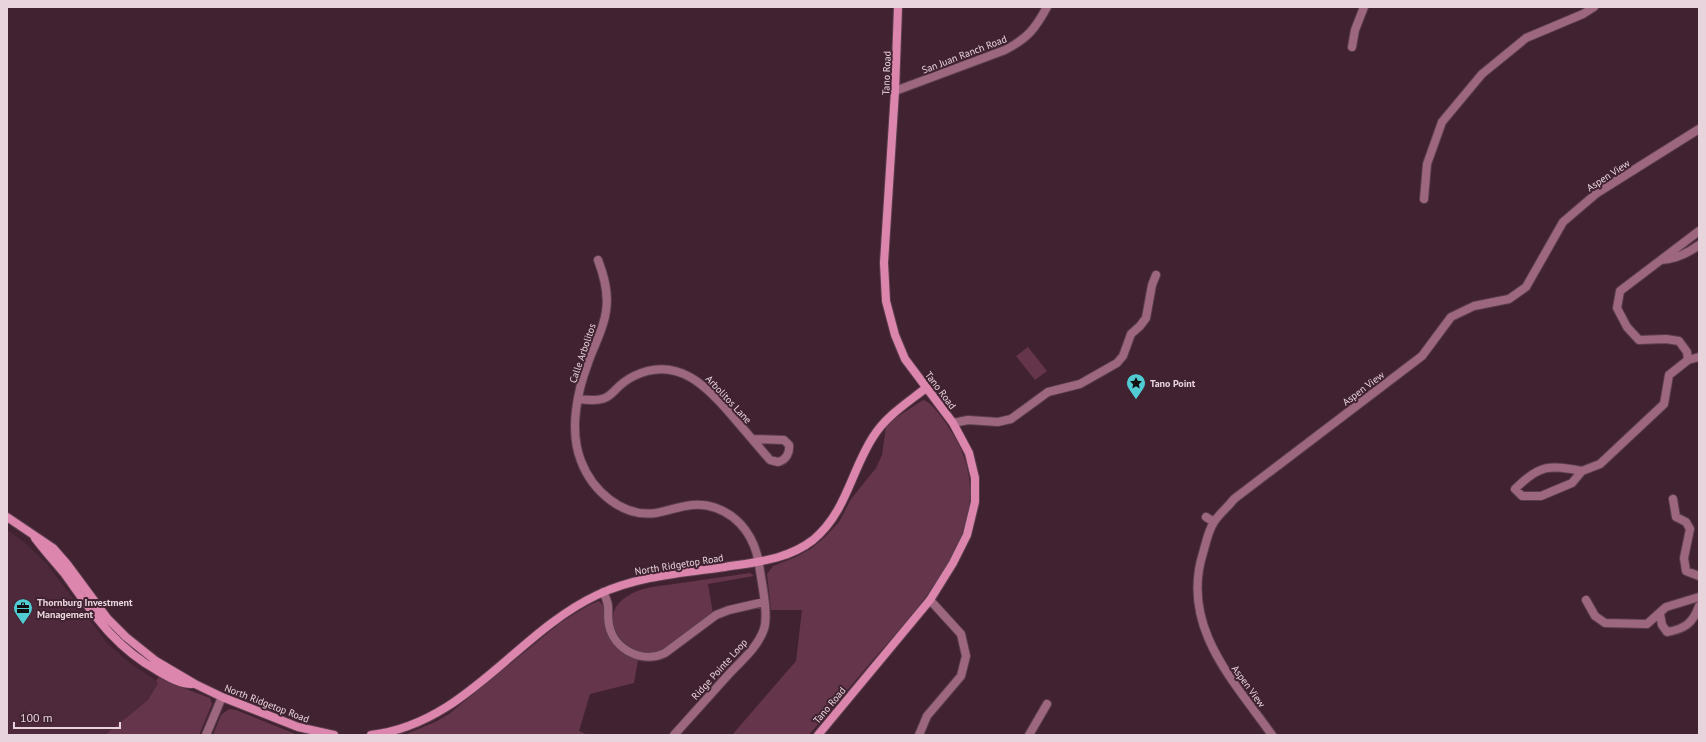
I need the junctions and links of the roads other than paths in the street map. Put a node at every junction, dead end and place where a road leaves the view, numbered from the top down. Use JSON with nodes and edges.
{"nodes":[{"id":1,"x":898,"y":7,"type":"edge"},
{"id":2,"x":1047,"y":7,"type":"edge"},
{"id":3,"x":1364,"y":7,"type":"edge"},
{"id":4,"x":1594,"y":7,"type":"edge"},
{"id":5,"x":1352,"y":47,"type":"dead end"},
{"id":6,"x":895,"y":91,"type":"junction"},
{"id":7,"x":1699,"y":129,"type":"edge"},
{"id":8,"x":1424,"y":199,"type":"dead end"},
{"id":9,"x":1699,"y":231,"type":"edge"},
{"id":10,"x":1699,"y":245,"type":"edge"},
{"id":11,"x":598,"y":260,"type":"dead end"},
{"id":12,"x":1660,"y":260,"type":"junction"},
{"id":13,"x":1156,"y":275,"type":"dead end"},
{"id":14,"x":1699,"y":357,"type":"edge"},
{"id":15,"x":1688,"y":360,"type":"junction"},
{"id":16,"x":926,"y":388,"type":"junction"},
{"id":17,"x":579,"y":399,"type":"junction"},
{"id":18,"x":953,"y":423,"type":"junction"},
{"id":19,"x":752,"y":438,"type":"dead end"},
{"id":20,"x":1582,"y":471,"type":"junction"},
{"id":21,"x":1673,"y":499,"type":"dead end"},
{"id":22,"x":7,"y":517,"type":"edge"},
{"id":23,"x":1206,"y":517,"type":"dead end"},
{"id":24,"x":1214,"y":522,"type":"junction"},
{"id":25,"x":758,"y":562,"type":"junction"},
{"id":26,"x":1699,"y":576,"type":"edge"},
{"id":27,"x":603,"y":592,"type":"junction"},
{"id":28,"x":1699,"y":597,"type":"edge"},
{"id":29,"x":930,"y":600,"type":"junction"},
{"id":30,"x":1586,"y":600,"type":"dead end"},
{"id":31,"x":764,"y":602,"type":"junction"},
{"id":32,"x":1699,"y":606,"type":"edge"},
{"id":33,"x":1660,"y":614,"type":"junction"},
{"id":34,"x":222,"y":697,"type":"junction"},
{"id":35,"x":1047,"y":704,"type":"dead end"},
{"id":36,"x":206,"y":735,"type":"edge"},
{"id":37,"x":334,"y":735,"type":"edge"},
{"id":38,"x":372,"y":735,"type":"edge"},
{"id":39,"x":674,"y":735,"type":"edge"},
{"id":40,"x":818,"y":735,"type":"edge"},
{"id":41,"x":919,"y":735,"type":"edge"},
{"id":42,"x":1029,"y":735,"type":"edge"},
{"id":43,"x":1272,"y":735,"type":"edge"}],
"edges":[{"from":1,"to":6,"type":"street","name":"Tano Road"},
{"from":2,"to":6,"type":"street","name":"San Juan Ranch Road"},
{"from":3,"to":5,"type":"street"},
{"from":4,"to":8,"type":"street"},
{"from":6,"to":16,"type":"street","name":"Tano Road"},
{"from":7,"to":24,"type":"street","name":"Aspen View"},
{"from":9,"to":12,"type":"street"},
{"from":10,"to":12,"type":"street"},
{"from":11,"to":17,"type":"street","name":"Calle Arbolitos"},
{"from":12,"to":15,"type":"street"},
{"from":13,"to":18,"type":"street"},
{"from":14,"to":15,"type":"street"},
{"from":15,"to":20,"type":"street"},
{"from":16,"to":18,"type":"street","name":"Tano Road"},
{"from":16,"to":25,"type":"street","name":"North Ridgetop Road"},
{"from":17,"to":19,"type":"street","name":"Arbolitos Lane"},
{"from":17,"to":25,"type":"street","name":"Calle Arbolitos"},
{"from":18,"to":29,"type":"street","name":"Tano Road"},
{"from":20,"to":20,"type":"street"},
{"from":21,"to":26,"type":"street"},
{"from":22,"to":34,"type":"street","name":"North Ridgetop Road"},
{"from":23,"to":24,"type":"street"},
{"from":24,"to":43,"type":"street","name":"Aspen View"},
{"from":25,"to":27,"type":"street","name":"North Ridgetop Road"},
{"from":25,"to":31,"type":"street","name":"Ridge Pointe Loop"},
{"from":27,"to":31,"type":"street"},
{"from":27,"to":38,"type":"street","name":"North Ridgetop Road"},
{"from":28,"to":33,"type":"street"},
{"from":29,"to":40,"type":"street","name":"Tano Road"},
{"from":29,"to":41,"type":"street"},
{"from":30,"to":33,"type":"street"},
{"from":31,"to":39,"type":"street","name":"Ridge Pointe Loop"},
{"from":32,"to":33,"type":"street"},
{"from":34,"to":36,"type":"street"},
{"from":34,"to":37,"type":"street","name":"North Ridgetop Road"},
{"from":35,"to":42,"type":"street"}]}
